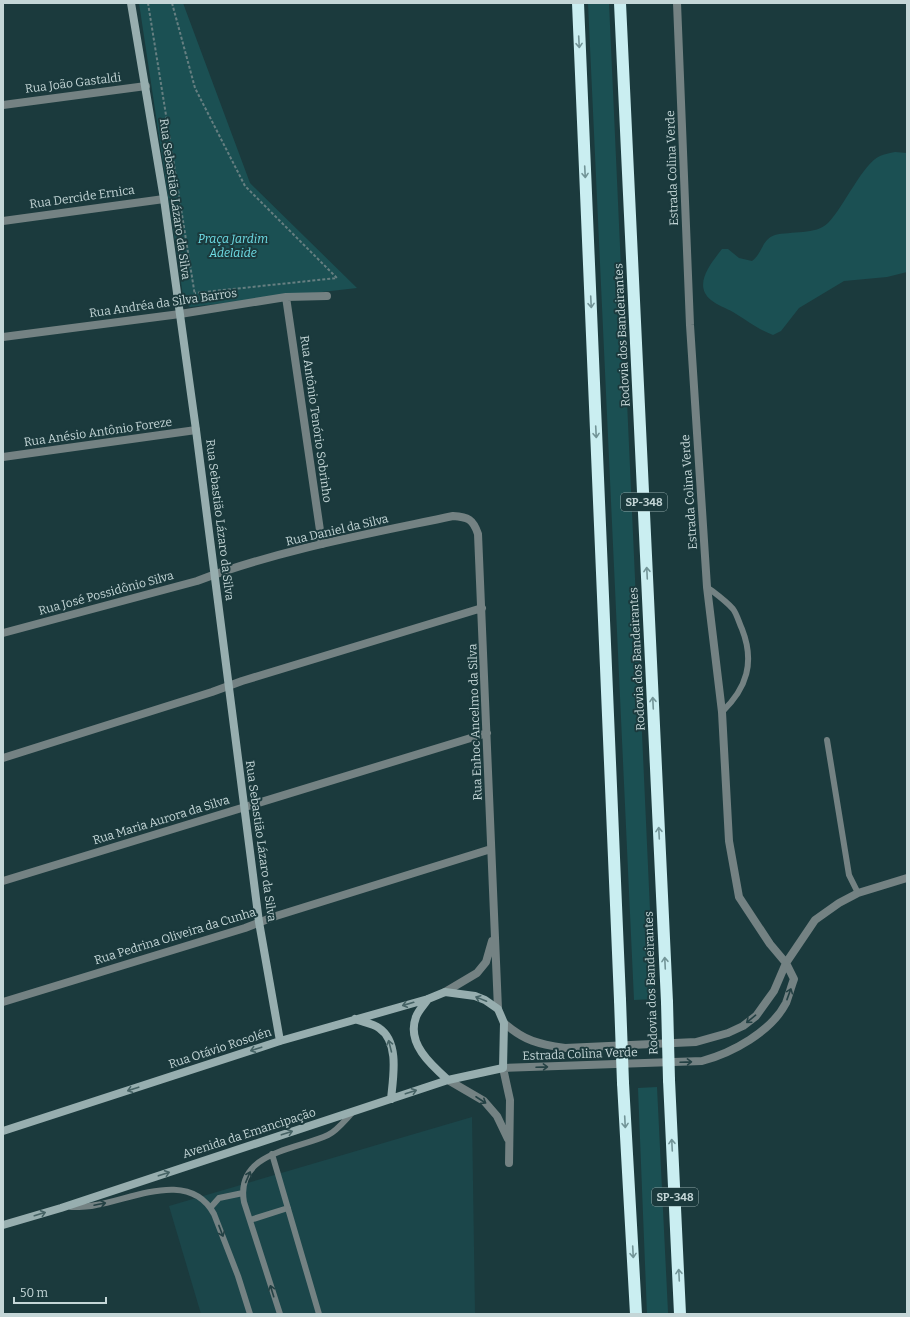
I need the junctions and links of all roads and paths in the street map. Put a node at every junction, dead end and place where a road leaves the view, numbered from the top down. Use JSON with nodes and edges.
{"nodes":[{"id":1,"x":131,"y":3,"type":"edge"},
{"id":2,"x":148,"y":3,"type":"edge"},
{"id":3,"x":172,"y":3,"type":"edge"},
{"id":4,"x":578,"y":3,"type":"edge"},
{"id":5,"x":620,"y":3,"type":"edge"},
{"id":6,"x":677,"y":3,"type":"edge"},
{"id":7,"x":146,"y":86,"type":"junction"},
{"id":8,"x":3,"y":105,"type":"edge"},
{"id":9,"x":164,"y":199,"type":"junction"},
{"id":10,"x":3,"y":221,"type":"edge"},
{"id":11,"x":327,"y":296,"type":"dead end"},
{"id":12,"x":286,"y":297,"type":"junction"},
{"id":13,"x":180,"y":314,"type":"junction"},
{"id":14,"x":3,"y":337,"type":"edge"},
{"id":15,"x":196,"y":430,"type":"junction"},
{"id":16,"x":3,"y":457,"type":"edge"},
{"id":17,"x":465,"y":517,"type":"joint"},
{"id":18,"x":322,"y":544,"type":"junction"},
{"id":19,"x":215,"y":574,"type":"junction"},
{"id":20,"x":707,"y":587,"type":"junction"},
{"id":21,"x":482,"y":608,"type":"junction"},
{"id":22,"x":3,"y":633,"type":"edge"},
{"id":23,"x":229,"y":686,"type":"junction"},
{"id":24,"x":722,"y":712,"type":"junction"},
{"id":25,"x":487,"y":733,"type":"junction"},
{"id":26,"x":827,"y":740,"type":"dead end"},
{"id":27,"x":3,"y":758,"type":"edge"},
{"id":28,"x":244,"y":807,"type":"junction"},
{"id":29,"x":491,"y":849,"type":"junction"},
{"id":30,"x":907,"y":878,"type":"edge"},
{"id":31,"x":3,"y":881,"type":"edge"},
{"id":32,"x":858,"y":893,"type":"junction"},
{"id":33,"x":259,"y":922,"type":"junction"},
{"id":34,"x":494,"y":932,"type":"junction"},
{"id":35,"x":786,"y":963,"type":"junction"},
{"id":36,"x":445,"y":992,"type":"junction"},
{"id":37,"x":428,"y":999,"type":"junction"},
{"id":38,"x":3,"y":1002,"type":"edge"},
{"id":39,"x":498,"y":1009,"type":"junction"},
{"id":40,"x":355,"y":1019,"type":"junction"},
{"id":41,"x":504,"y":1023,"type":"junction"},
{"id":42,"x":280,"y":1041,"type":"junction"},
{"id":43,"x":503,"y":1068,"type":"junction"},
{"id":44,"x":448,"y":1080,"type":"junction"},
{"id":45,"x":391,"y":1099,"type":"junction"},
{"id":46,"x":356,"y":1110,"type":"junction"},
{"id":47,"x":3,"y":1131,"type":"edge"},
{"id":48,"x":508,"y":1140,"type":"junction"},
{"id":49,"x":272,"y":1154,"type":"junction"},
{"id":50,"x":509,"y":1163,"type":"dead end"},
{"id":51,"x":243,"y":1193,"type":"junction"},
{"id":52,"x":211,"y":1206,"type":"junction"},
{"id":53,"x":61,"y":1208,"type":"junction"},
{"id":54,"x":288,"y":1208,"type":"junction"},
{"id":55,"x":250,"y":1220,"type":"junction"},
{"id":56,"x":3,"y":1225,"type":"edge"},
{"id":57,"x":250,"y":1314,"type":"edge"},
{"id":58,"x":280,"y":1314,"type":"edge"},
{"id":59,"x":319,"y":1314,"type":"edge"},
{"id":60,"x":636,"y":1314,"type":"edge"},
{"id":61,"x":680,"y":1314,"type":"edge"}],
"edges":[{"from":1,"to":7,"type":"street","name":"Rua Sebastião Lázaro da Silva"},
{"from":2,"to":3,"type":"path"},
{"from":4,"to":60,"type":"highway","one_way":true,"bridge":true},
{"from":61,"to":5,"type":"highway","name":"Rodovia dos Bandeirantes","number":"SP-348","one_way":true,"bridge":true},
{"from":6,"to":20,"type":"street","name":"Estrada Colina Verde"},
{"from":7,"to":8,"type":"street","name":"Rua João Gastaldi"},
{"from":7,"to":9,"type":"street","name":"Rua Sebastião Lázaro da Silva"},
{"from":9,"to":10,"type":"street","name":"Rua Dercide Ernica"},
{"from":9,"to":13,"type":"street","name":"Rua Sebastião Lázaro da Silva"},
{"from":11,"to":12,"type":"street","name":"Rua Andréa da Silva Barros"},
{"from":12,"to":13,"type":"street","name":"Rua Andréa da Silva Barros"},
{"from":12,"to":18,"type":"street","name":"Rua Antônio Tenório Sobrinho"},
{"from":13,"to":14,"type":"street","name":"Rua Andréa da Silva Barros"},
{"from":13,"to":15,"type":"street","name":"Rua Sebastião Lázaro da Silva"},
{"from":15,"to":16,"type":"street","name":"Rua Anésio Antônio Foreze"},
{"from":15,"to":19,"type":"street","name":"Rua Sebastião Lázaro da Silva"},
{"from":17,"to":18,"type":"street","name":"Rua Daniel da Silva"},
{"from":17,"to":21,"type":"street","name":"Rua Enhoc Ancelmo da Silva"},
{"from":18,"to":19,"type":"street","name":"Rua Daniel da Silva"},
{"from":19,"to":22,"type":"street","name":"Rua José Possidônio Silva"},
{"from":19,"to":23,"type":"street","name":"Rua Sebastião Lázaro da Silva"},
{"from":20,"to":24,"type":"street","name":"Estrada Colina Verde"},
{"from":20,"to":24,"type":"lane"},
{"from":21,"to":23,"type":"street"},
{"from":21,"to":25,"type":"street","name":"Rua Enhoc Ancelmo da Silva"},
{"from":23,"to":27,"type":"street"},
{"from":23,"to":28,"type":"street","name":"Rua Sebastião Lázaro da Silva"},
{"from":24,"to":35,"type":"street","name":"Estrada Colina Verde"},
{"from":25,"to":28,"type":"street","name":"Rua Maria Aurora da Silva"},
{"from":25,"to":29,"type":"street","name":"Rua Enhoc Ancelmo da Silva"},
{"from":26,"to":32,"type":"lane"},
{"from":28,"to":31,"type":"street","name":"Rua Maria Aurora da Silva"},
{"from":28,"to":33,"type":"street","name":"Rua Sebastião Lázaro da Silva"},
{"from":29,"to":33,"type":"street","name":"Rua Pedrina Oliveira da Cunha"},
{"from":29,"to":34,"type":"street","name":"Rua Enhoc Ancelmo da Silva"},
{"from":30,"to":32,"type":"street"},
{"from":32,"to":35,"type":"street"},
{"from":33,"to":38,"type":"street","name":"Rua Pedrina Oliveira da Cunha"},
{"from":33,"to":42,"type":"street","name":"Rua Sebastião Lázaro da Silva"},
{"from":34,"to":36,"type":"street","name":"Rua Enhoc Ancelmo da Silva"},
{"from":34,"to":39,"type":"street","name":"Rua Enhoc Ancelmo da Silva"},
{"from":35,"to":41,"type":"street","name":"Estrada Colina Verde","one_way":true},
{"from":43,"to":35,"type":"street","name":"Estrada Colina Verde","one_way":true},
{"from":36,"to":37,"type":"street","name":"Rua Otávio Rosolén"},
{"from":39,"to":36,"type":"street","one_way":true},
{"from":37,"to":40,"type":"street","name":"Rua Otávio Rosolén","one_way":true},
{"from":37,"to":44,"type":"street"},
{"from":39,"to":41,"type":"street"},
{"from":40,"to":42,"type":"street","name":"Rua Otávio Rosolén"},
{"from":45,"to":40,"type":"street","one_way":true},
{"from":41,"to":43,"type":"street"},
{"from":42,"to":47,"type":"street","name":"Rua Otávio Rosolén","one_way":true},
{"from":43,"to":44,"type":"street","name":"Avenida da Emancipação"},
{"from":43,"to":48,"type":"street"},
{"from":45,"to":44,"type":"street","name":"Avenida da Emancipação","one_way":true},
{"from":44,"to":48,"type":"street","one_way":true},
{"from":45,"to":46,"type":"street","name":"Avenida da Emancipação"},
{"from":46,"to":49,"type":"lane"},
{"from":53,"to":46,"type":"street","name":"Avenida da Emancipação","one_way":true},
{"from":48,"to":50,"type":"street"},
{"from":51,"to":49,"type":"lane","one_way":true},
{"from":49,"to":54,"type":"lane"},
{"from":51,"to":52,"type":"lane"},
{"from":51,"to":55,"type":"lane"},
{"from":53,"to":52,"type":"lane","one_way":true},
{"from":52,"to":57,"type":"lane","one_way":true},
{"from":56,"to":53,"type":"street","name":"Avenida da Emancipação","one_way":true},
{"from":54,"to":55,"type":"lane"},
{"from":54,"to":59,"type":"lane"},
{"from":58,"to":55,"type":"lane","one_way":true}]}
